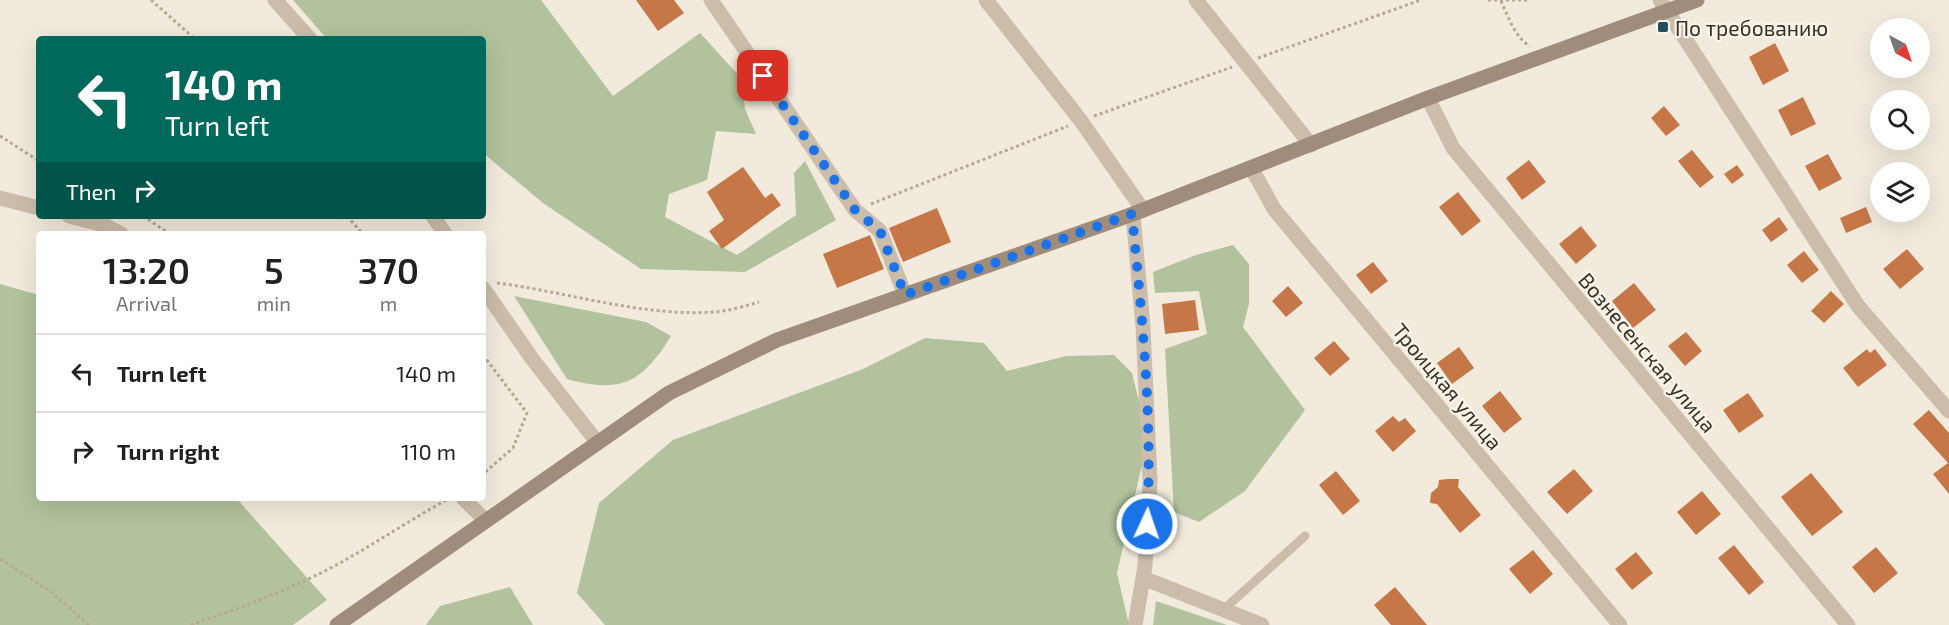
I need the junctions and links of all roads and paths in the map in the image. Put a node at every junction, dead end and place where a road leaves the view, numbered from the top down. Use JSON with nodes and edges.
{"nodes":[{"id":1,"x":151,"y":0,"type":"edge"},
{"id":2,"x":275,"y":0,"type":"edge"},
{"id":3,"x":711,"y":0,"type":"edge"},
{"id":4,"x":986,"y":0,"type":"edge"},
{"id":5,"x":1196,"y":0,"type":"edge"},
{"id":6,"x":1421,"y":0,"type":"edge"},
{"id":7,"x":1488,"y":0,"type":"edge"},
{"id":8,"x":1527,"y":0,"type":"edge"},
{"id":9,"x":1697,"y":0,"type":"edge"},
{"id":10,"x":1501,"y":1,"type":"edge"},
{"id":11,"x":1664,"y":5,"type":"edge"},
{"id":12,"x":192,"y":36,"type":"edge"},
{"id":13,"x":307,"y":36,"type":"edge"},
{"id":14,"x":1548,"y":54,"type":"junction"},
{"id":15,"x":1245,"y":63,"type":"junction"},
{"id":16,"x":1428,"y":98,"type":"junction"},
{"id":17,"x":1081,"y":121,"type":"junction"},
{"id":18,"x":0,"y":136,"type":"edge"},
{"id":19,"x":1311,"y":145,"type":"junction"},
{"id":20,"x":36,"y":159,"type":"edge"},
{"id":21,"x":1252,"y":169,"type":"junction"},
{"id":22,"x":0,"y":198,"type":"edge"},
{"id":23,"x":36,"y":207,"type":"edge"},
{"id":24,"x":855,"y":210,"type":"junction"},
{"id":25,"x":1138,"y":212,"type":"junction"},
{"id":26,"x":81,"y":219,"type":"edge"},
{"id":27,"x":148,"y":219,"type":"edge"},
{"id":28,"x":350,"y":219,"type":"edge"},
{"id":29,"x":115,"y":231,"type":"edge"},
{"id":30,"x":166,"y":231,"type":"edge"},
{"id":31,"x":360,"y":231,"type":"edge"},
{"id":32,"x":488,"y":285,"type":"edge"},
{"id":33,"x":905,"y":295,"type":"junction"},
{"id":34,"x":759,"y":302,"type":"dead end"},
{"id":35,"x":486,"y":359,"type":"edge"},
{"id":36,"x":1949,"y":411,"type":"edge"},
{"id":37,"x":597,"y":442,"type":"junction"},
{"id":38,"x":486,"y":471,"type":"edge"},
{"id":39,"x":444,"y":501,"type":"edge"},
{"id":40,"x":467,"y":501,"type":"edge"},
{"id":41,"x":485,"y":520,"type":"junction"},
{"id":42,"x":1305,"y":536,"type":"dead end"},
{"id":43,"x":0,"y":559,"type":"edge"},
{"id":44,"x":1143,"y":578,"type":"junction"},
{"id":45,"x":1223,"y":610,"type":"junction"},
{"id":46,"x":89,"y":625,"type":"edge"},
{"id":47,"x":191,"y":625,"type":"edge"},
{"id":48,"x":337,"y":625,"type":"edge"},
{"id":49,"x":1135,"y":625,"type":"edge"},
{"id":50,"x":1262,"y":625,"type":"edge"},
{"id":51,"x":1620,"y":625,"type":"edge"},
{"id":52,"x":1848,"y":625,"type":"edge"}],
"edges":[{"from":1,"to":12,"type":"path"},
{"from":2,"to":13,"type":"street"},
{"from":3,"to":24,"type":"street"},
{"from":4,"to":17,"type":"street"},
{"from":5,"to":15,"type":"street"},
{"from":6,"to":15,"type":"path"},
{"from":7,"to":10,"type":"path"},
{"from":8,"to":10,"type":"path"},
{"from":9,"to":11,"type":"street"},
{"from":10,"to":14,"type":"path"},
{"from":11,"to":14,"type":"street"},
{"from":11,"to":36,"type":"street"},
{"from":14,"to":16,"type":"street"},
{"from":15,"to":17,"type":"path"},
{"from":15,"to":19,"type":"street"},
{"from":16,"to":19,"type":"street"},
{"from":16,"to":52,"type":"street","name":"Вознесенская улица"},
{"from":17,"to":24,"type":"path"},
{"from":17,"to":25,"type":"street"},
{"from":18,"to":20,"type":"path"},
{"from":19,"to":21,"type":"street"},
{"from":21,"to":25,"type":"street"},
{"from":21,"to":51,"type":"street","name":"Троицкая улица"},
{"from":22,"to":23,"type":"street"},
{"from":24,"to":33,"type":"street"},
{"from":25,"to":33,"type":"street"},
{"from":25,"to":44,"type":"street"},
{"from":26,"to":29,"type":"street"},
{"from":27,"to":30,"type":"path"},
{"from":28,"to":31,"type":"path"},
{"from":32,"to":34,"type":"path"},
{"from":32,"to":37,"type":"street"},
{"from":33,"to":37,"type":"street"},
{"from":35,"to":38,"type":"path"},
{"from":37,"to":41,"type":"street"},
{"from":39,"to":47,"type":"path"},
{"from":40,"to":41,"type":"street"},
{"from":41,"to":48,"type":"street"},
{"from":42,"to":45,"type":"lane"},
{"from":43,"to":46,"type":"path"},
{"from":44,"to":45,"type":"street"},
{"from":44,"to":49,"type":"street"},
{"from":45,"to":50,"type":"street"}]}
